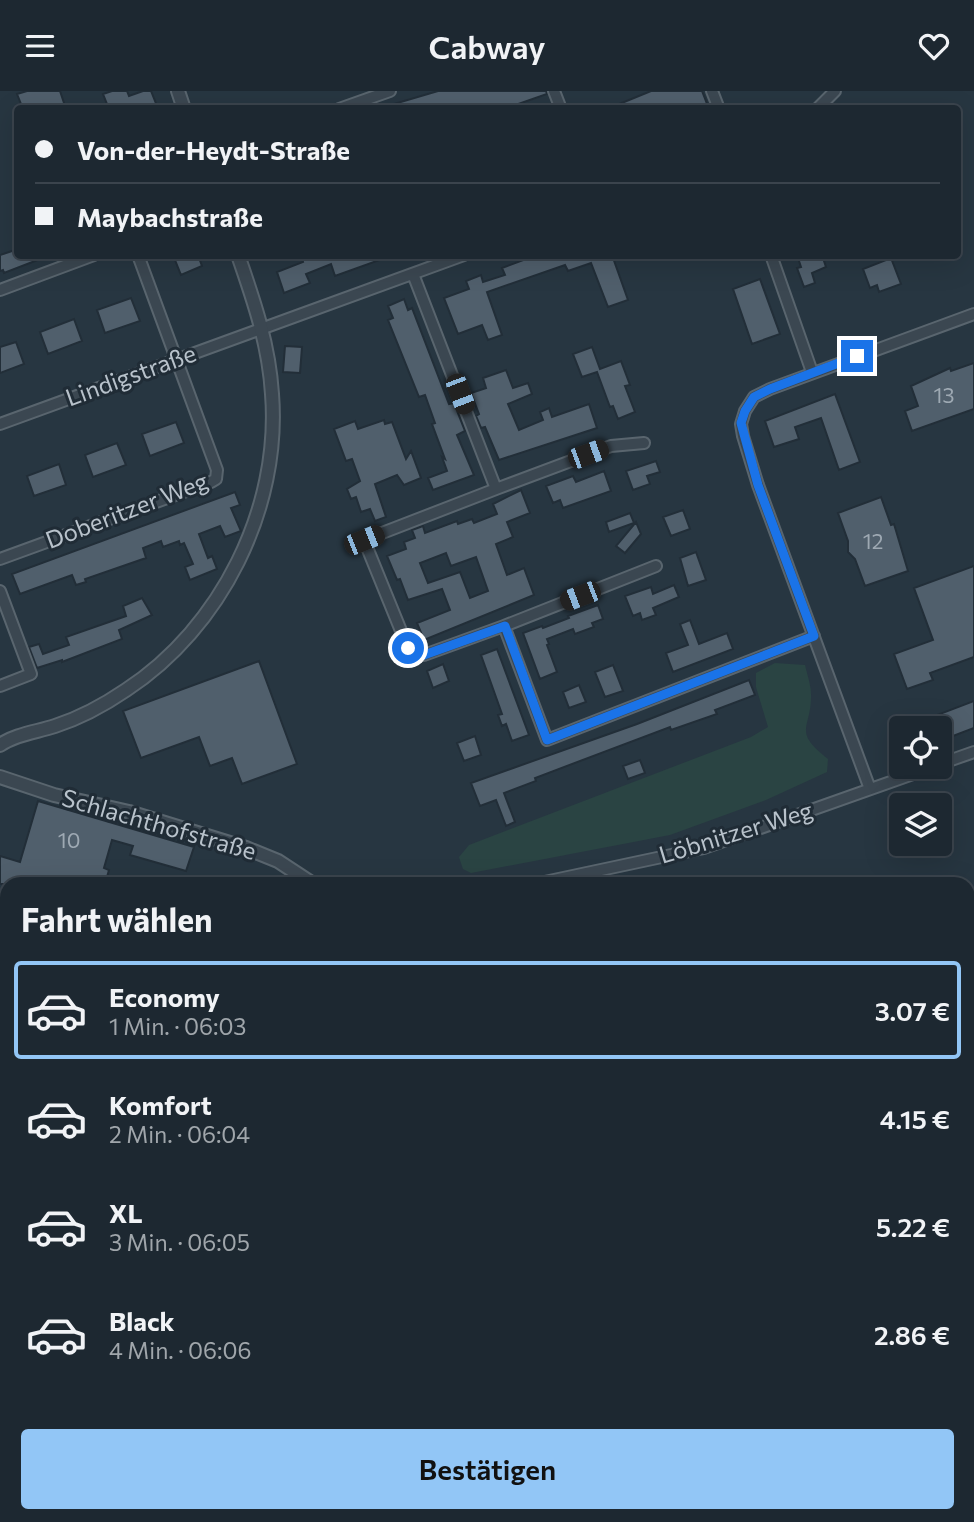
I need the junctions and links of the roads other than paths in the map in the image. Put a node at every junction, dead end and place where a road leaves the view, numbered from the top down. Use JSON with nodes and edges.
{"nodes":[{"id":1,"x":390,"y":91,"type":"edge"},
{"id":2,"x":835,"y":91,"type":"edge"},
{"id":3,"x":350,"y":105,"type":"edge"},
{"id":4,"x":821,"y":105,"type":"edge"},
{"id":5,"x":83,"y":259,"type":"edge"},
{"id":6,"x":140,"y":259,"type":"edge"},
{"id":7,"x":239,"y":259,"type":"edge"},
{"id":8,"x":453,"y":259,"type":"edge"},
{"id":9,"x":772,"y":259,"type":"edge"},
{"id":10,"x":413,"y":274,"type":"junction"},
{"id":11,"x":0,"y":290,"type":"edge"},
{"id":12,"x":974,"y":313,"type":"edge"},
{"id":13,"x":262,"y":329,"type":"junction"},
{"id":14,"x":177,"y":359,"type":"junction"},
{"id":15,"x":812,"y":372,"type":"junction"},
{"id":16,"x":0,"y":424,"type":"edge"},
{"id":17,"x":643,"y":443,"type":"dead end"},
{"id":18,"x":496,"y":489,"type":"junction"},
{"id":19,"x":0,"y":559,"type":"edge"},
{"id":20,"x":656,"y":566,"type":"dead end"},
{"id":21,"x":0,"y":591,"type":"edge"},
{"id":22,"x":505,"y":626,"type":"junction"},
{"id":23,"x":814,"y":636,"type":"junction"},
{"id":24,"x":0,"y":686,"type":"edge"},
{"id":25,"x":0,"y":745,"type":"edge"},
{"id":26,"x":974,"y":752,"type":"edge"},
{"id":27,"x":952,"y":760,"type":"edge"},
{"id":28,"x":0,"y":777,"type":"edge"},
{"id":29,"x":899,"y":779,"type":"edge"},
{"id":30,"x":870,"y":789,"type":"junction"},
{"id":31,"x":302,"y":877,"type":"edge"},
{"id":32,"x":568,"y":877,"type":"edge"}],
"edges":[{"from":1,"to":3,"type":"street"},
{"from":2,"to":4,"type":"street"},
{"from":5,"to":11,"type":"street"},
{"from":6,"to":14,"type":"street"},
{"from":7,"to":13,"type":"street"},
{"from":8,"to":10,"type":"street","name":"Lindigstraße"},
{"from":9,"to":15,"type":"street"},
{"from":10,"to":13,"type":"street","name":"Lindigstraße"},
{"from":10,"to":18,"type":"street"},
{"from":12,"to":15,"type":"street"},
{"from":13,"to":14,"type":"street","name":"Lindigstraße"},
{"from":13,"to":25,"type":"street"},
{"from":14,"to":16,"type":"street","name":"Lindigstraße"},
{"from":14,"to":19,"type":"street","name":"Doberitzer Weg"},
{"from":15,"to":23,"type":"street"},
{"from":17,"to":18,"type":"street"},
{"from":18,"to":22,"type":"street"},
{"from":20,"to":22,"type":"street"},
{"from":21,"to":24,"type":"street"},
{"from":22,"to":23,"type":"street"},
{"from":23,"to":30,"type":"street"},
{"from":26,"to":27,"type":"street"},
{"from":28,"to":31,"type":"street","name":"Schlachthofstraße"},
{"from":29,"to":30,"type":"street","name":"Löbnitzer Weg"},
{"from":30,"to":32,"type":"street","name":"Löbnitzer Weg"}]}
